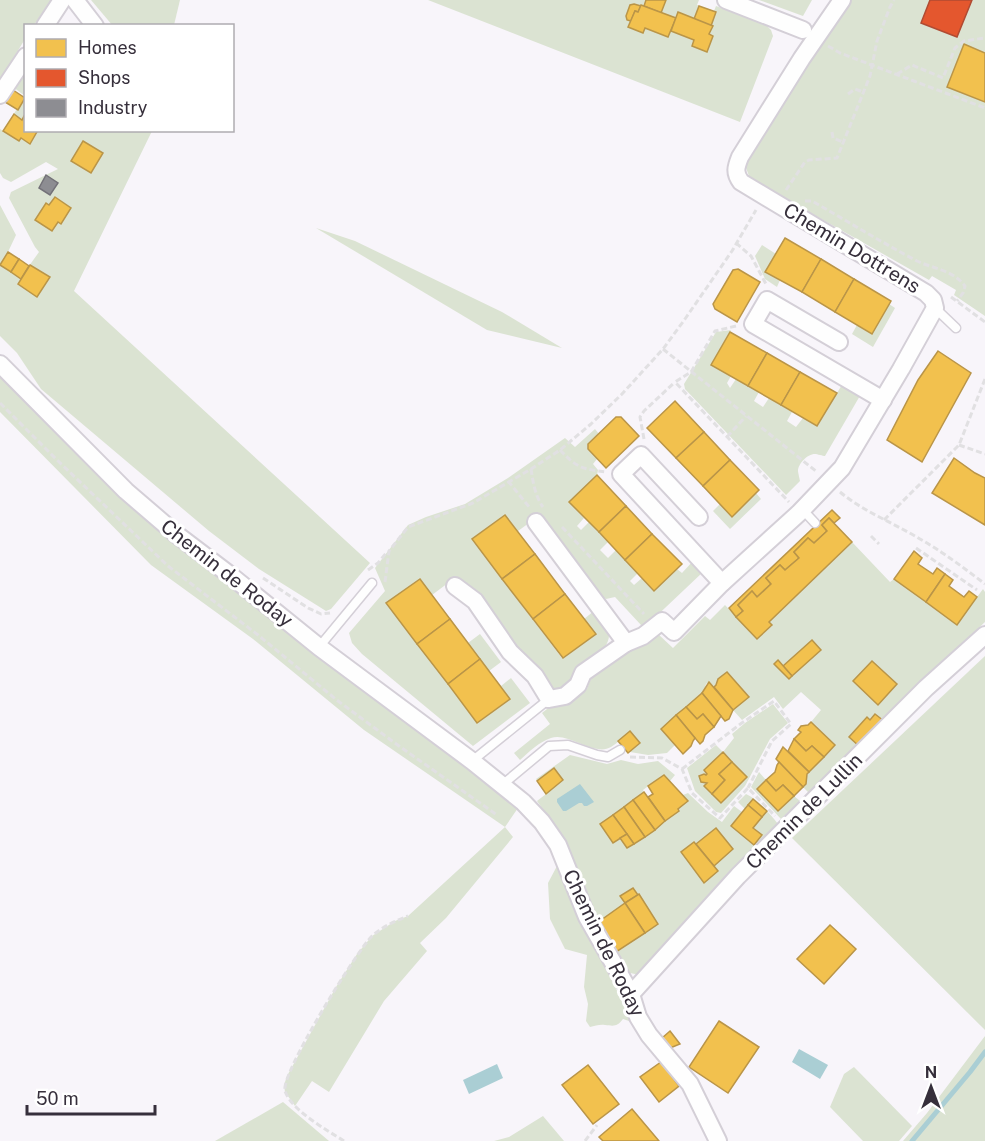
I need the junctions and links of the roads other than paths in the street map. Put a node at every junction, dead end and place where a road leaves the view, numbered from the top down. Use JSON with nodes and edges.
{"nodes":[{"id":1,"x":62,"y":0,"type":"edge"},
{"id":2,"x":75,"y":0,"type":"edge"},
{"id":3,"x":726,"y":0,"type":"edge"},
{"id":4,"x":842,"y":0,"type":"edge"},
{"id":5,"x":46,"y":24,"type":"edge"},
{"id":6,"x":93,"y":24,"type":"edge"},
{"id":7,"x":810,"y":34,"type":"junction"},
{"id":8,"x":24,"y":59,"type":"edge"},
{"id":9,"x":0,"y":95,"type":"edge"},
{"id":10,"x":935,"y":308,"type":"junction"},
{"id":11,"x":956,"y":328,"type":"dead end"},
{"id":12,"x":839,"y":342,"type":"dead end"},
{"id":13,"x":0,"y":364,"type":"edge"},
{"id":14,"x":883,"y":400,"type":"junction"},
{"id":15,"x":800,"y":511,"type":"junction"},
{"id":16,"x":542,"y":517,"type":"road end"},
{"id":17,"x":699,"y":517,"type":"dead end"},
{"id":18,"x":815,"y":523,"type":"dead end"},
{"id":19,"x":372,"y":583,"type":"dead end"},
{"id":20,"x":722,"y":583,"type":"junction"},
{"id":21,"x":455,"y":586,"type":"dead end"},
{"id":22,"x":985,"y":635,"type":"edge"},
{"id":23,"x":626,"y":643,"type":"junction"},
{"id":24,"x":319,"y":647,"type":"junction"},
{"id":25,"x":549,"y":699,"type":"junction"},
{"id":26,"x":620,"y":750,"type":"road end"},
{"id":27,"x":472,"y":761,"type":"junction"},
{"id":28,"x":502,"y":786,"type":"junction"},
{"id":29,"x":631,"y":994,"type":"junction"},
{"id":30,"x":718,"y":1141,"type":"edge"}],
"edges":[{"from":1,"to":5,"type":"street"},
{"from":2,"to":6,"type":"street"},
{"from":3,"to":7,"type":"street"},
{"from":4,"to":7,"type":"street","name":"Chemin Dottrens"},
{"from":7,"to":10,"type":"street","name":"Chemin Dottrens"},
{"from":8,"to":9,"type":"street"},
{"from":10,"to":11,"type":"lane"},
{"from":10,"to":14,"type":"street","name":"Chemin Dottrens"},
{"from":12,"to":14,"type":"street"},
{"from":13,"to":24,"type":"street","name":"Chemin de Roday"},
{"from":14,"to":15,"type":"street","name":"Chemin Dottrens"},
{"from":15,"to":18,"type":"lane"},
{"from":15,"to":20,"type":"street","name":"Chemin Dottrens"},
{"from":16,"to":23,"type":"street"},
{"from":17,"to":20,"type":"street"},
{"from":19,"to":24,"type":"lane"},
{"from":20,"to":23,"type":"street","name":"Chemin Dottrens"},
{"from":21,"to":25,"type":"street"},
{"from":22,"to":29,"type":"street","name":"Chemin de Lullin"},
{"from":23,"to":25,"type":"street"},
{"from":24,"to":27,"type":"street","name":"Chemin de Roday"},
{"from":25,"to":27,"type":"lane"},
{"from":26,"to":28,"type":"lane"},
{"from":27,"to":28,"type":"street","name":"Chemin de Roday"},
{"from":28,"to":29,"type":"street","name":"Chemin de Roday"},
{"from":29,"to":30,"type":"street","name":"Chemin de Roday"}]}
